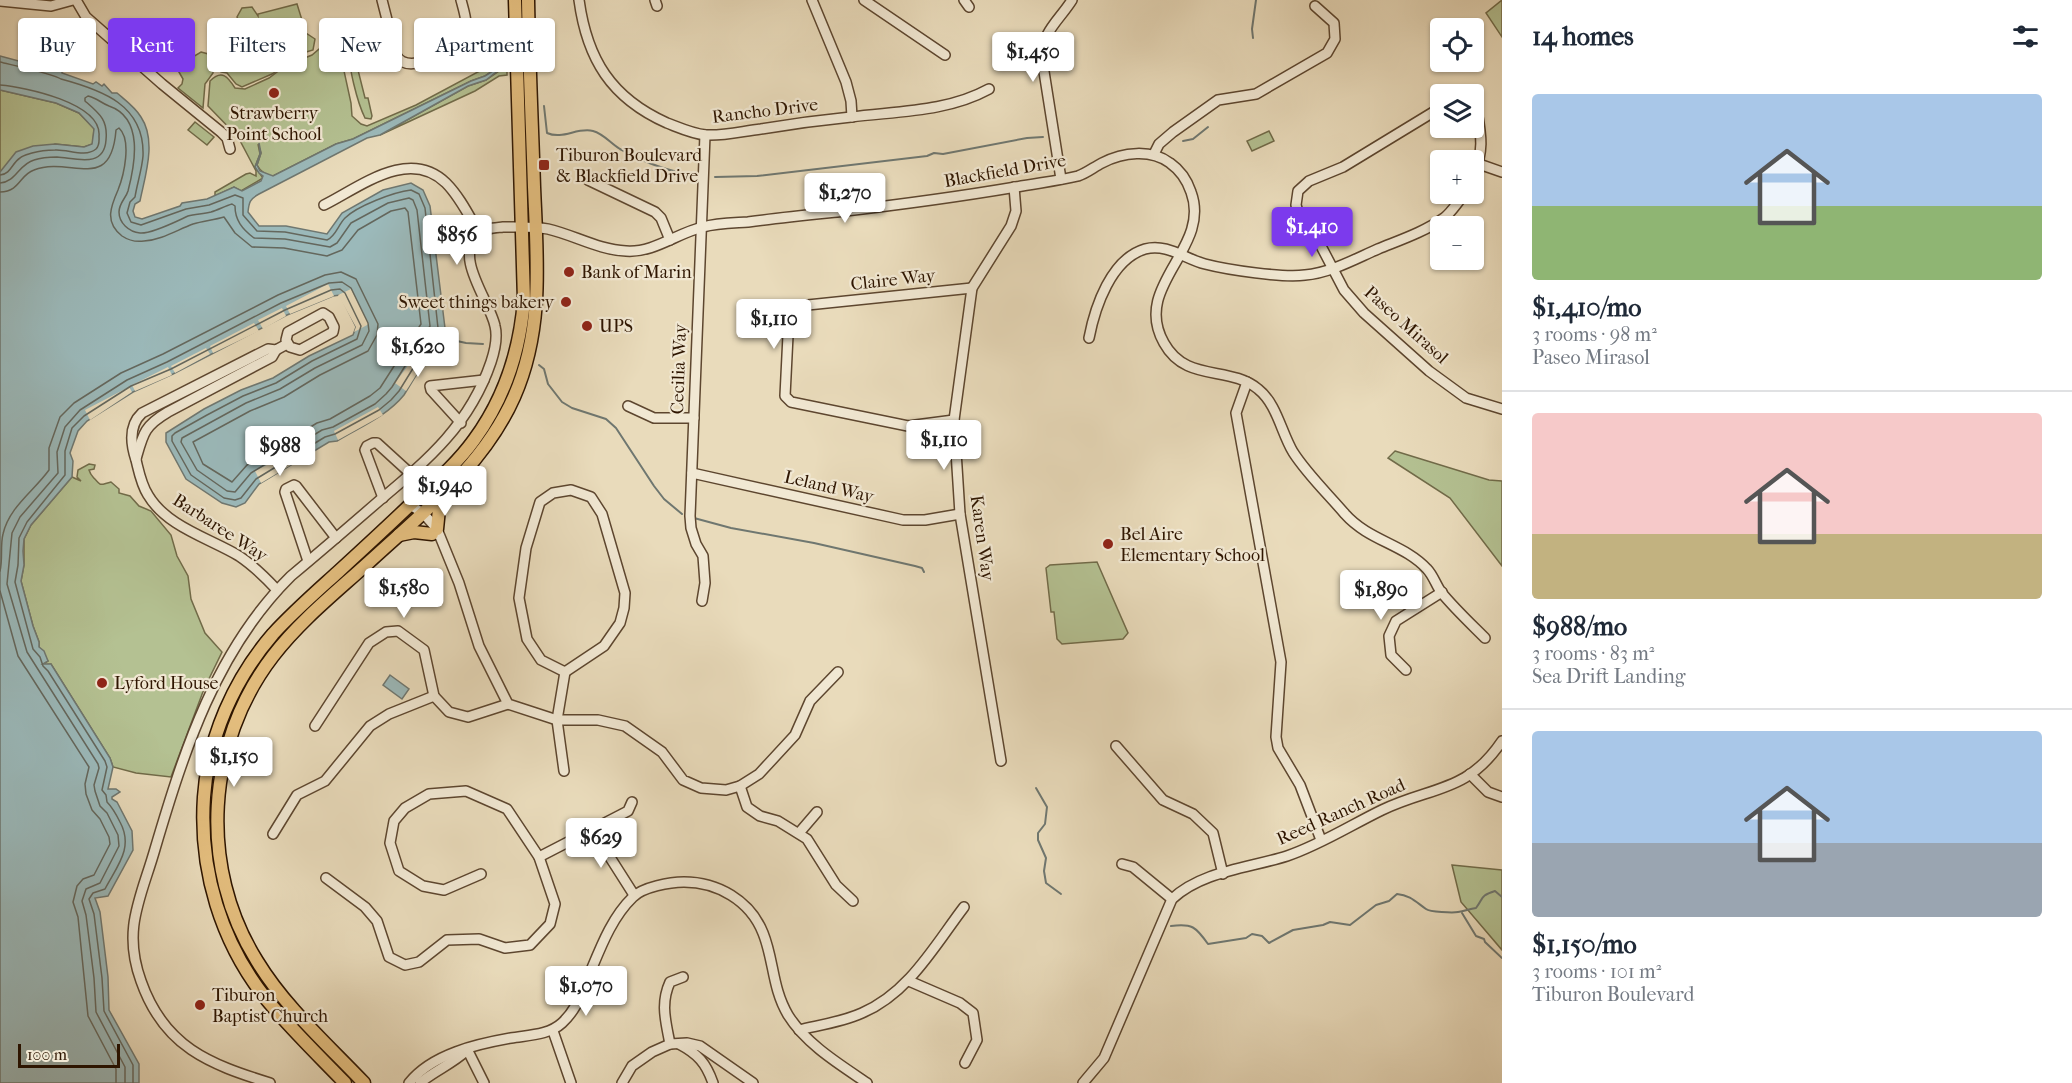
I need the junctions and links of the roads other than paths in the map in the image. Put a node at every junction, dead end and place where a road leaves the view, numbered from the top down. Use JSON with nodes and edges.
{"nodes":[{"id":1,"x":74,"y":0,"type":"edge"},
{"id":2,"x":382,"y":0,"type":"edge"},
{"id":3,"x":461,"y":0,"type":"edge"},
{"id":4,"x":515,"y":0,"type":"edge"},
{"id":5,"x":528,"y":0,"type":"edge"},
{"id":6,"x":579,"y":0,"type":"edge"},
{"id":7,"x":864,"y":0,"type":"edge"},
{"id":8,"x":1072,"y":0,"type":"edge"},
{"id":9,"x":0,"y":1,"type":"edge"},
{"id":10,"x":817,"y":1,"type":"edge"},
{"id":11,"x":1315,"y":6,"type":"dead end"},
{"id":12,"x":945,"y":56,"type":"dead end"},
{"id":13,"x":989,"y":89,"type":"dead end"},
{"id":14,"x":1430,"y":114,"type":"edge"},
{"id":15,"x":852,"y":117,"type":"junction"},
{"id":16,"x":705,"y":135,"type":"junction"},
{"id":17,"x":230,"y":149,"type":"dead end"},
{"id":18,"x":1154,"y":154,"type":"junction"},
{"id":19,"x":1484,"y":166,"type":"edge"},
{"id":20,"x":1502,"y":172,"type":"edge"},
{"id":21,"x":1061,"y":179,"type":"junction"},
{"id":22,"x":588,"y":180,"type":"dead end"},
{"id":23,"x":1014,"y":187,"type":"junction"},
{"id":24,"x":1456,"y":204,"type":"edge"},
{"id":25,"x":324,"y":206,"type":"dead end"},
{"id":26,"x":522,"y":227,"type":"junction"},
{"id":27,"x":701,"y":227,"type":"junction"},
{"id":28,"x":536,"y":228,"type":"junction"},
{"id":29,"x":479,"y":233,"type":"junction"},
{"id":30,"x":670,"y":240,"type":"junction"},
{"id":31,"x":1180,"y":255,"type":"junction"},
{"id":32,"x":1333,"y":268,"type":"junction"},
{"id":33,"x":972,"y":288,"type":"junction"},
{"id":34,"x":1089,"y":338,"type":"dead end"},
{"id":35,"x":287,"y":344,"type":"junction"},
{"id":36,"x":484,"y":380,"type":"junction"},
{"id":37,"x":1247,"y":382,"type":"junction"},
{"id":38,"x":628,"y":406,"type":"dead end"},
{"id":39,"x":1502,"y":409,"type":"edge"},
{"id":40,"x":694,"y":418,"type":"junction"},
{"id":41,"x":954,"y":420,"type":"junction"},
{"id":42,"x":461,"y":423,"type":"junction"},
{"id":43,"x":692,"y":473,"type":"junction"},
{"id":44,"x":411,"y":474,"type":"junction"},
{"id":45,"x":449,"y":489,"type":"junction"},
{"id":46,"x":382,"y":498,"type":"junction"},
{"id":47,"x":410,"y":505,"type":"junction"},
{"id":48,"x":960,"y":514,"type":"junction"},
{"id":49,"x":420,"y":515,"type":"junction"},
{"id":50,"x":436,"y":533,"type":"junction"},
{"id":51,"x":398,"y":536,"type":"junction"},
{"id":52,"x":336,"y":538,"type":"junction"},
{"id":53,"x":308,"y":561,"type":"junction"},
{"id":54,"x":278,"y":590,"type":"junction"},
{"id":55,"x":1442,"y":592,"type":"junction"},
{"id":56,"x":702,"y":601,"type":"dead end"},
{"id":57,"x":1485,"y":638,"type":"dead end"},
{"id":58,"x":1406,"y":670,"type":"dead end"},
{"id":59,"x":565,"y":672,"type":"junction"},
{"id":60,"x":838,"y":672,"type":"dead end"},
{"id":61,"x":434,"y":696,"type":"junction"},
{"id":62,"x":508,"y":704,"type":"junction"},
{"id":63,"x":557,"y":720,"type":"junction"},
{"id":64,"x":315,"y":726,"type":"dead end"},
{"id":65,"x":1502,"y":741,"type":"edge"},
{"id":66,"x":1116,"y":746,"type":"dead end"},
{"id":67,"x":1000,"y":761,"type":"dead end"},
{"id":68,"x":564,"y":771,"type":"dead end"},
{"id":69,"x":1470,"y":774,"type":"junction"},
{"id":70,"x":740,"y":786,"type":"junction"},
{"id":71,"x":1502,"y":797,"type":"edge"},
{"id":72,"x":632,"y":802,"type":"dead end"},
{"id":73,"x":817,"y":812,"type":"dead end"},
{"id":74,"x":592,"y":829,"type":"junction"},
{"id":75,"x":799,"y":833,"type":"junction"},
{"id":76,"x":273,"y":834,"type":"dead end"},
{"id":77,"x":1322,"y":840,"type":"junction"},
{"id":78,"x":539,"y":857,"type":"junction"},
{"id":79,"x":1122,"y":864,"type":"dead end"},
{"id":80,"x":481,"y":874,"type":"dead end"},
{"id":81,"x":1223,"y":874,"type":"junction"},
{"id":82,"x":326,"y":878,"type":"dead end"},
{"id":83,"x":634,"y":895,"type":"junction"},
{"id":84,"x":1172,"y":899,"type":"junction"},
{"id":85,"x":853,"y":901,"type":"dead end"},
{"id":86,"x":964,"y":907,"type":"dead end"},
{"id":87,"x":683,"y":977,"type":"dead end"},
{"id":88,"x":909,"y":981,"type":"junction"},
{"id":89,"x":799,"y":1030,"type":"junction"},
{"id":90,"x":553,"y":1031,"type":"junction"},
{"id":91,"x":675,"y":1044,"type":"junction"},
{"id":92,"x":467,"y":1049,"type":"junction"},
{"id":93,"x":965,"y":1063,"type":"dead end"},
{"id":94,"x":363,"y":1082,"type":"edge"},
{"id":95,"x":270,"y":1083,"type":"edge"},
{"id":96,"x":345,"y":1083,"type":"edge"},
{"id":97,"x":409,"y":1083,"type":"edge"},
{"id":98,"x":420,"y":1083,"type":"edge"},
{"id":99,"x":484,"y":1083,"type":"edge"},
{"id":100,"x":571,"y":1083,"type":"edge"},
{"id":101,"x":622,"y":1083,"type":"edge"},
{"id":102,"x":713,"y":1083,"type":"edge"},
{"id":103,"x":753,"y":1083,"type":"edge"},
{"id":104,"x":867,"y":1083,"type":"edge"},
{"id":105,"x":1083,"y":1083,"type":"edge"}],
"edges":[{"from":1,"to":9,"type":"street"},
{"from":1,"to":17,"type":"street"},
{"from":2,"to":3,"type":"street"},
{"from":4,"to":26,"type":"main road"},
{"from":5,"to":28,"type":"main road"},
{"from":6,"to":16,"type":"street","name":"Rancho Drive"},
{"from":7,"to":12,"type":"street"},
{"from":8,"to":21,"type":"street"},
{"from":10,"to":15,"type":"street"},
{"from":11,"to":18,"type":"street"},
{"from":13,"to":15,"type":"street","name":"Rancho Drive"},
{"from":14,"to":32,"type":"street","name":"Paseo Mirasol"},
{"from":15,"to":16,"type":"street","name":"Rancho Drive"},
{"from":16,"to":27,"type":"street","name":"Cecilia Way"},
{"from":18,"to":21,"type":"street","name":"Blackfield Drive"},
{"from":18,"to":31,"type":"street"},
{"from":19,"to":20,"type":"street"},
{"from":21,"to":23,"type":"street","name":"Blackfield Drive"},
{"from":22,"to":30,"type":"street"},
{"from":23,"to":27,"type":"street","name":"Blackfield Drive"},
{"from":23,"to":33,"type":"street","name":"Karen Way"},
{"from":24,"to":32,"type":"street"},
{"from":25,"to":29,"type":"street"},
{"from":26,"to":28,"type":"street","name":"Blackfield Drive"},
{"from":26,"to":29,"type":"street","name":"Blackfield Drive"},
{"from":26,"to":47,"type":"main road"},
{"from":27,"to":30,"type":"street","name":"Blackfield Drive"},
{"from":27,"to":40,"type":"street","name":"Cecilia Way"},
{"from":28,"to":30,"type":"street","name":"Blackfield Drive"},
{"from":28,"to":45,"type":"main road"},
{"from":29,"to":36,"type":"street"},
{"from":31,"to":32,"type":"street"},
{"from":31,"to":34,"type":"street"},
{"from":31,"to":37,"type":"street"},
{"from":32,"to":39,"type":"street","name":"Paseo Mirasol"},
{"from":33,"to":41,"type":"street","name":"Karen Way"},
{"from":33,"to":41,"type":"street","name":"Claire Way"},
{"from":35,"to":35,"type":"street"},
{"from":35,"to":54,"type":"street","name":"Barbaree Way"},
{"from":36,"to":42,"type":"street"},
{"from":36,"to":42,"type":"street"},
{"from":37,"to":55,"type":"street"},
{"from":37,"to":77,"type":"street"},
{"from":38,"to":40,"type":"street"},
{"from":40,"to":43,"type":"street","name":"Cecilia Way"},
{"from":41,"to":48,"type":"street","name":"Karen Way"},
{"from":42,"to":44,"type":"street"},
{"from":43,"to":48,"type":"street","name":"Leland Way"},
{"from":43,"to":56,"type":"street","name":"Cecilia Way"},
{"from":44,"to":46,"type":"street"},
{"from":44,"to":46,"type":"street"},
{"from":45,"to":49,"type":"main road"},
{"from":45,"to":50,"type":"main road"},
{"from":46,"to":52,"type":"street"},
{"from":47,"to":49,"type":"street"},
{"from":47,"to":96,"type":"main road"},
{"from":48,"to":67,"type":"street","name":"Karen Way"},
{"from":49,"to":50,"type":"street"},
{"from":49,"to":51,"type":"main road"},
{"from":50,"to":51,"type":"main road"},
{"from":50,"to":62,"type":"street"},
{"from":51,"to":94,"type":"main road"},
{"from":52,"to":53,"type":"street"},
{"from":52,"to":53,"type":"street"},
{"from":53,"to":54,"type":"street"},
{"from":54,"to":95,"type":"street"},
{"from":55,"to":57,"type":"street"},
{"from":55,"to":58,"type":"street"},
{"from":59,"to":59,"type":"street"},
{"from":59,"to":63,"type":"street"},
{"from":60,"to":70,"type":"street"},
{"from":61,"to":62,"type":"street"},
{"from":61,"to":64,"type":"street"},
{"from":61,"to":76,"type":"street"},
{"from":62,"to":63,"type":"street"},
{"from":63,"to":68,"type":"street"},
{"from":63,"to":70,"type":"street"},
{"from":65,"to":69,"type":"street","name":"Reed Ranch Road"},
{"from":66,"to":81,"type":"street"},
{"from":69,"to":71,"type":"street"},
{"from":69,"to":77,"type":"street","name":"Reed Ranch Road"},
{"from":70,"to":75,"type":"street"},
{"from":72,"to":74,"type":"street"},
{"from":73,"to":75,"type":"street"},
{"from":74,"to":78,"type":"street"},
{"from":74,"to":83,"type":"street"},
{"from":75,"to":85,"type":"street"},
{"from":77,"to":81,"type":"street","name":"Reed Ranch Road"},
{"from":78,"to":80,"type":"street"},
{"from":78,"to":82,"type":"street"},
{"from":79,"to":84,"type":"street"},
{"from":81,"to":84,"type":"street","name":"Reed Ranch Road"},
{"from":83,"to":89,"type":"street"},
{"from":83,"to":90,"type":"street"},
{"from":84,"to":105,"type":"street"},
{"from":86,"to":88,"type":"street"},
{"from":87,"to":91,"type":"street"},
{"from":88,"to":89,"type":"street"},
{"from":88,"to":93,"type":"street"},
{"from":89,"to":104,"type":"street"},
{"from":90,"to":92,"type":"street"},
{"from":90,"to":100,"type":"street"},
{"from":91,"to":101,"type":"street"},
{"from":91,"to":102,"type":"street"},
{"from":91,"to":103,"type":"street"},
{"from":92,"to":97,"type":"street"},
{"from":92,"to":98,"type":"street"},
{"from":92,"to":99,"type":"street"}]}
